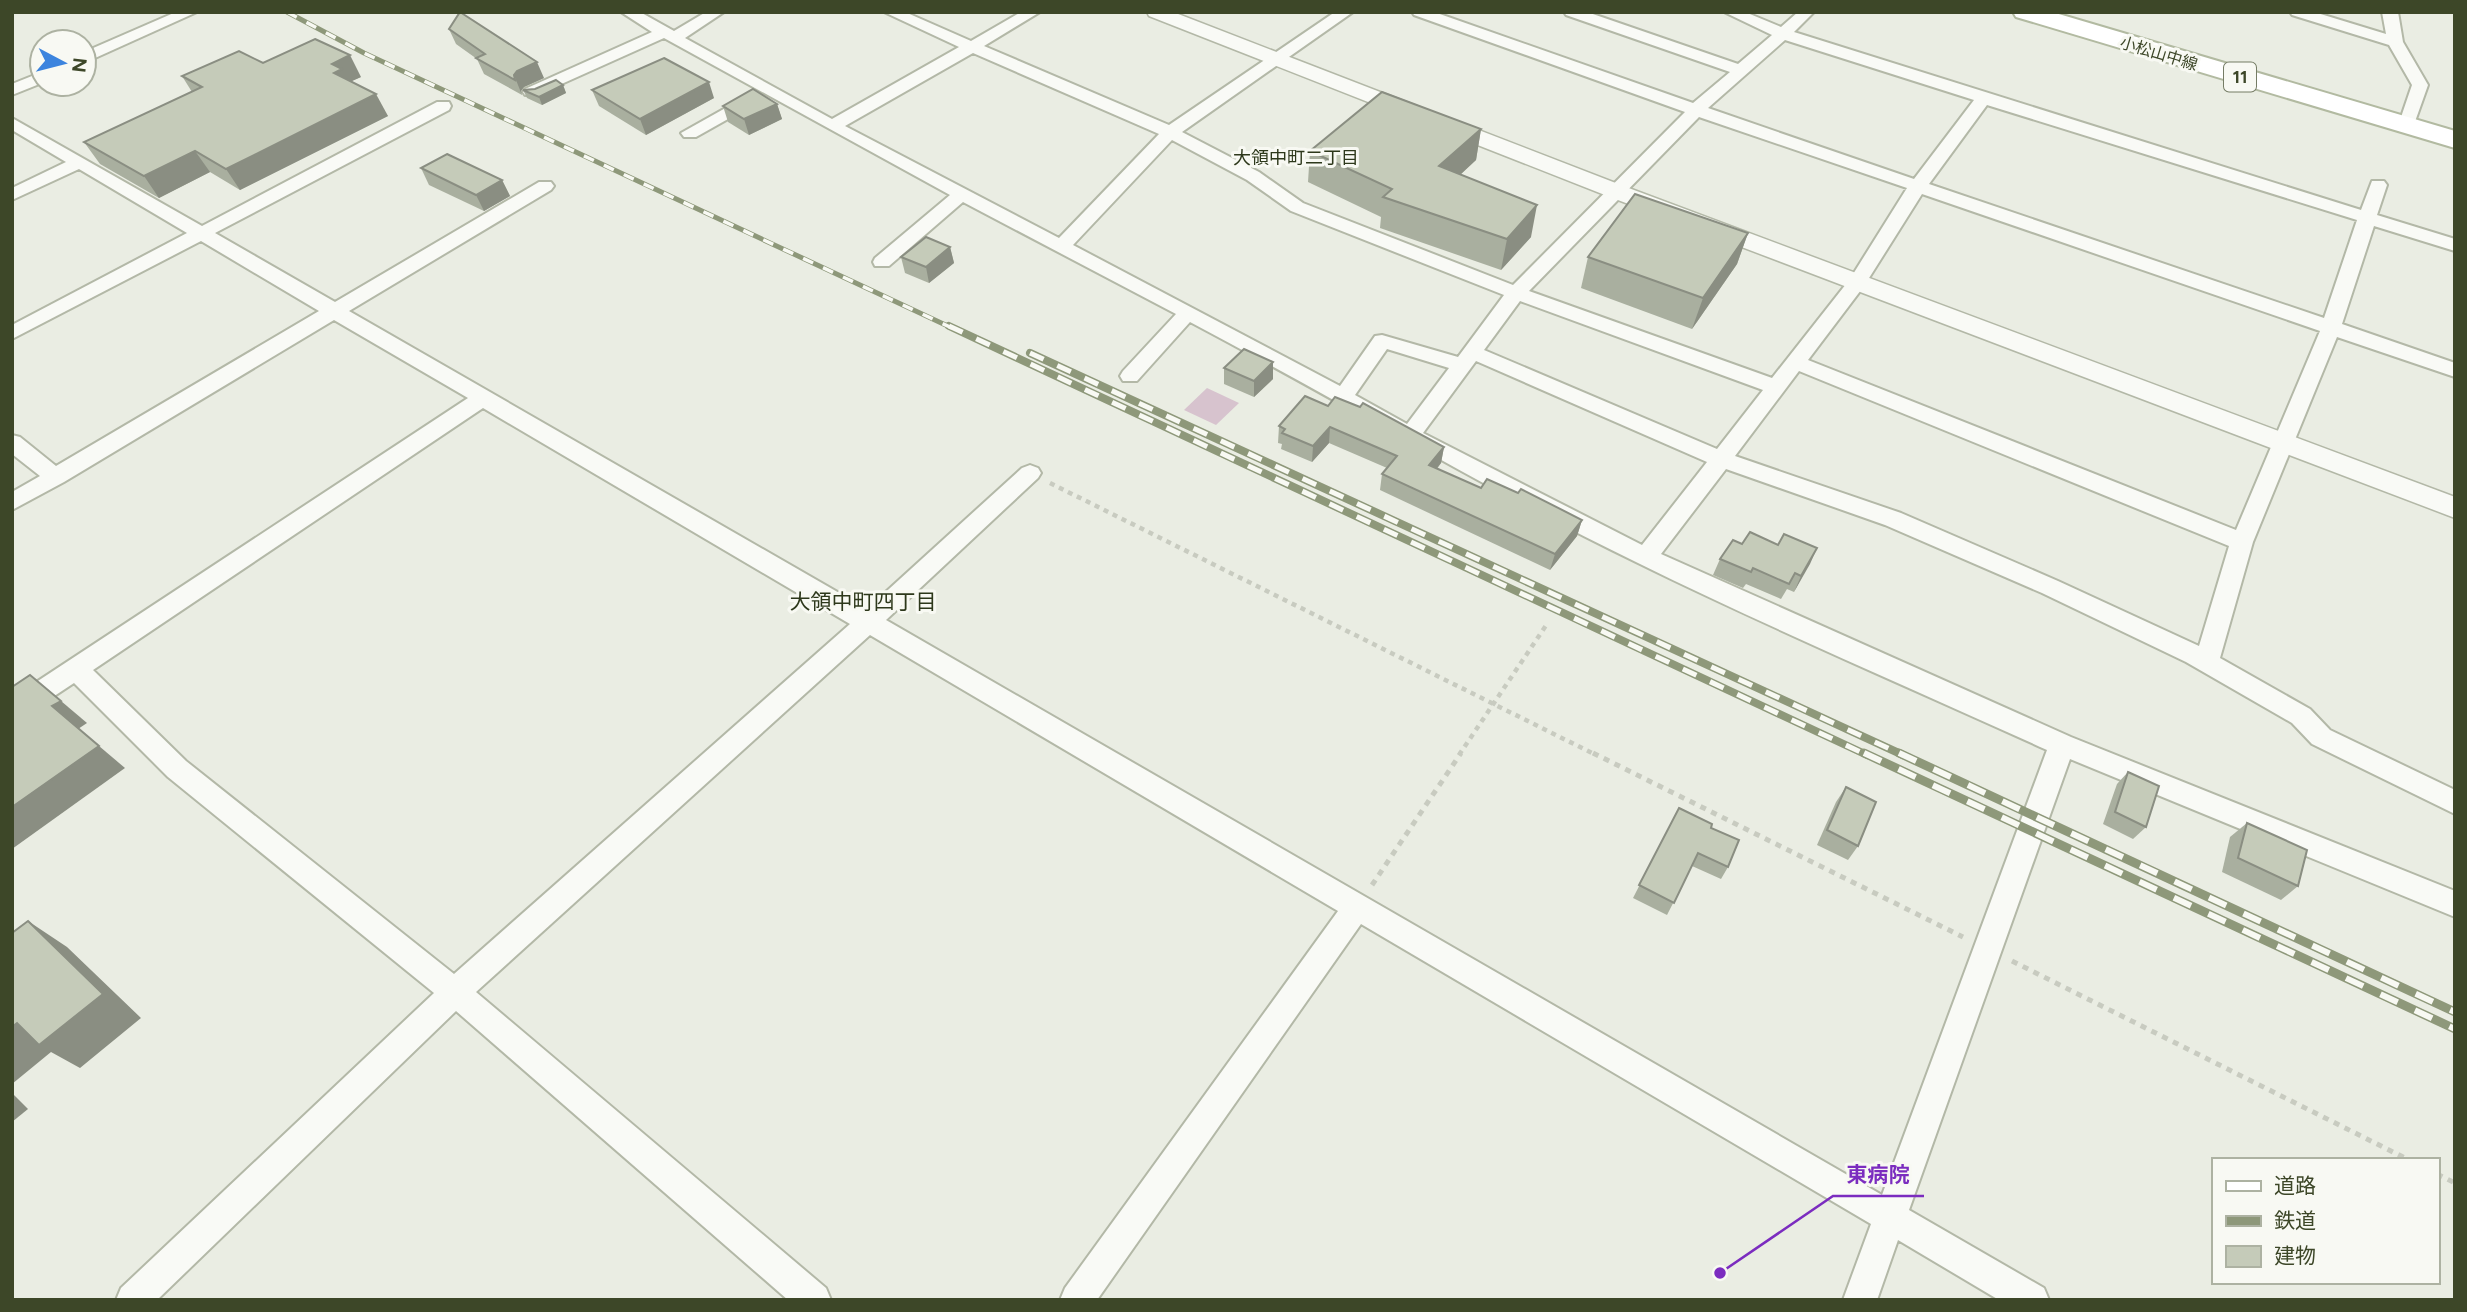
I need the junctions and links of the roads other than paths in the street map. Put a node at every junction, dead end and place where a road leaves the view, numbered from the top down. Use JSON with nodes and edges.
{"nodes":[{"id":1,"x":190,"y":12,"type":"edge"},
{"id":2,"x":628,"y":12,"type":"edge"},
{"id":3,"x":717,"y":12,"type":"edge"},
{"id":4,"x":891,"y":12,"type":"edge"},
{"id":5,"x":1034,"y":12,"type":"edge"},
{"id":6,"x":1156,"y":12,"type":"edge"},
{"id":7,"x":1346,"y":12,"type":"edge"},
{"id":8,"x":1419,"y":12,"type":"edge"},
{"id":9,"x":1571,"y":12,"type":"edge"},
{"id":10,"x":1731,"y":12,"type":"edge"},
{"id":11,"x":1807,"y":12,"type":"edge"},
{"id":12,"x":2025,"y":12,"type":"edge"},
{"id":13,"x":2297,"y":12,"type":"edge"},
{"id":14,"x":2390,"y":12,"type":"edge"},
{"id":15,"x":1781,"y":33,"type":"junction"},
{"id":16,"x":670,"y":35,"type":"junction"},
{"id":17,"x":2395,"y":41,"type":"junction"},
{"id":18,"x":970,"y":48,"type":"junction"},
{"id":19,"x":98,"y":52,"type":"edge"},
{"id":20,"x":1277,"y":59,"type":"junction"},
{"id":21,"x":1740,"y":70,"type":"junction"},
{"id":22,"x":767,"y":90,"type":"junction"},
{"id":23,"x":531,"y":92,"type":"edge"},
{"id":24,"x":1984,"y":98,"type":"junction"},
{"id":25,"x":443,"y":106,"type":"dead end"},
{"id":26,"x":1696,"y":110,"type":"junction"},
{"id":27,"x":12,"y":123,"type":"edge"},
{"id":28,"x":2406,"y":126,"type":"junction"},
{"id":29,"x":832,"y":127,"type":"junction"},
{"id":30,"x":1170,"y":132,"type":"junction"},
{"id":31,"x":690,"y":133,"type":"dead end"},
{"id":32,"x":2455,"y":140,"type":"edge"},
{"id":33,"x":80,"y":162,"type":"junction"},
{"id":34,"x":2378,"y":185,"type":"dead end"},
{"id":35,"x":545,"y":186,"type":"dead end"},
{"id":36,"x":1919,"y":186,"type":"junction"},
{"id":37,"x":1618,"y":192,"type":"junction"},
{"id":38,"x":961,"y":194,"type":"junction"},
{"id":39,"x":12,"y":195,"type":"edge"},
{"id":40,"x":2367,"y":218,"type":"junction"},
{"id":41,"x":203,"y":234,"type":"junction"},
{"id":42,"x":2455,"y":245,"type":"edge"},
{"id":43,"x":1061,"y":247,"type":"junction"},
{"id":44,"x":882,"y":262,"type":"dead end"},
{"id":45,"x":1857,"y":282,"type":"junction"},
{"id":46,"x":1516,"y":293,"type":"junction"},
{"id":47,"x":334,"y":311,"type":"junction"},
{"id":48,"x":1188,"y":313,"type":"junction"},
{"id":49,"x":2331,"y":328,"type":"junction"},
{"id":50,"x":12,"y":333,"type":"edge"},
{"id":51,"x":1467,"y":359,"type":"junction"},
{"id":52,"x":1795,"y":362,"type":"junction"},
{"id":53,"x":2455,"y":370,"type":"edge"},
{"id":54,"x":1130,"y":376,"type":"dead end"},
{"id":55,"x":1776,"y":387,"type":"junction"},
{"id":56,"x":1343,"y":397,"type":"junction"},
{"id":57,"x":483,"y":398,"type":"junction"},
{"id":58,"x":1409,"y":435,"type":"junction"},
{"id":59,"x":12,"y":442,"type":"edge"},
{"id":60,"x":2284,"y":443,"type":"junction"},
{"id":61,"x":1721,"y":459,"type":"junction"},
{"id":62,"x":1030,"y":473,"type":"road end"},
{"id":63,"x":56,"y":477,"type":"junction"},
{"id":64,"x":12,"y":502,"type":"edge"},
{"id":65,"x":2455,"y":509,"type":"edge"},
{"id":66,"x":2242,"y":542,"type":"junction"},
{"id":67,"x":1646,"y":557,"type":"junction"},
{"id":68,"x":867,"y":622,"type":"junction"},
{"id":69,"x":2207,"y":663,"type":"junction"},
{"id":70,"x":76,"y":669,"type":"junction"},
{"id":71,"x":12,"y":711,"type":"edge"},
{"id":72,"x":2062,"y":745,"type":"junction"},
{"id":73,"x":2455,"y":803,"type":"edge"},
{"id":74,"x":2455,"y":905,"type":"edge"},
{"id":75,"x":1357,"y":906,"type":"junction"},
{"id":76,"x":455,"y":992,"type":"junction"},
{"id":77,"x":1892,"y":1217,"type":"junction"},
{"id":78,"x":132,"y":1300,"type":"edge"},
{"id":79,"x":814,"y":1300,"type":"edge"},
{"id":80,"x":1077,"y":1300,"type":"edge"},
{"id":81,"x":1860,"y":1300,"type":"edge"},
{"id":82,"x":2032,"y":1300,"type":"edge"}],
"edges":[{"from":1,"to":19,"type":"street"},
{"from":2,"to":16,"type":"street"},
{"from":3,"to":16,"type":"street"},
{"from":4,"to":18,"type":"street"},
{"from":5,"to":18,"type":"street"},
{"from":6,"to":20,"type":"street"},
{"from":7,"to":20,"type":"street"},
{"from":8,"to":26,"type":"street"},
{"from":9,"to":21,"type":"street"},
{"from":10,"to":15,"type":"street"},
{"from":11,"to":15,"type":"street"},
{"from":12,"to":28,"type":"main road","name":"小松山中線","number":"11"},
{"from":13,"to":17,"type":"street"},
{"from":14,"to":17,"type":"street"},
{"from":15,"to":21,"type":"street"},
{"from":15,"to":24,"type":"street"},
{"from":16,"to":22,"type":"street"},
{"from":16,"to":23,"type":"street"},
{"from":17,"to":28,"type":"street"},
{"from":18,"to":29,"type":"street"},
{"from":18,"to":30,"type":"street"},
{"from":20,"to":30,"type":"street"},
{"from":20,"to":37,"type":"street"},
{"from":21,"to":26,"type":"street"},
{"from":22,"to":29,"type":"street"},
{"from":22,"to":31,"type":"street"},
{"from":24,"to":36,"type":"street"},
{"from":24,"to":40,"type":"street"},
{"from":25,"to":41,"type":"street"},
{"from":26,"to":36,"type":"street"},
{"from":26,"to":37,"type":"street"},
{"from":27,"to":33,"type":"street"},
{"from":28,"to":32,"type":"main road","name":"小松山中線","number":"11"},
{"from":29,"to":38,"type":"street"},
{"from":30,"to":43,"type":"street"},
{"from":30,"to":46,"type":"street"},
{"from":33,"to":39,"type":"street"},
{"from":33,"to":41,"type":"street"},
{"from":34,"to":40,"type":"street"},
{"from":35,"to":47,"type":"street"},
{"from":36,"to":45,"type":"street"},
{"from":36,"to":49,"type":"street"},
{"from":37,"to":45,"type":"street"},
{"from":37,"to":46,"type":"street"},
{"from":38,"to":43,"type":"street"},
{"from":38,"to":44,"type":"street"},
{"from":40,"to":42,"type":"street"},
{"from":40,"to":49,"type":"street"},
{"from":41,"to":47,"type":"street"},
{"from":41,"to":50,"type":"street"},
{"from":43,"to":48,"type":"street"},
{"from":45,"to":52,"type":"street"},
{"from":45,"to":60,"type":"street"},
{"from":46,"to":51,"type":"street"},
{"from":46,"to":55,"type":"street"},
{"from":47,"to":57,"type":"street"},
{"from":47,"to":63,"type":"street"},
{"from":48,"to":54,"type":"street"},
{"from":48,"to":56,"type":"street"},
{"from":49,"to":53,"type":"street"},
{"from":49,"to":60,"type":"street"},
{"from":51,"to":56,"type":"street"},
{"from":51,"to":58,"type":"street"},
{"from":51,"to":61,"type":"street"},
{"from":52,"to":55,"type":"street"},
{"from":52,"to":66,"type":"street"},
{"from":55,"to":61,"type":"street"},
{"from":56,"to":58,"type":"street"},
{"from":57,"to":68,"type":"street"},
{"from":57,"to":70,"type":"street"},
{"from":58,"to":67,"type":"street"},
{"from":59,"to":63,"type":"street"},
{"from":60,"to":65,"type":"street"},
{"from":60,"to":66,"type":"street"},
{"from":61,"to":67,"type":"street"},
{"from":61,"to":69,"type":"street"},
{"from":62,"to":68,"type":"street"},
{"from":63,"to":64,"type":"street"},
{"from":66,"to":69,"type":"street"},
{"from":67,"to":72,"type":"street"},
{"from":68,"to":75,"type":"street"},
{"from":68,"to":76,"type":"street"},
{"from":69,"to":73,"type":"street"},
{"from":70,"to":71,"type":"street"},
{"from":70,"to":76,"type":"street"},
{"from":72,"to":74,"type":"street"},
{"from":72,"to":77,"type":"street"},
{"from":75,"to":77,"type":"street"},
{"from":75,"to":80,"type":"street"},
{"from":76,"to":78,"type":"street"},
{"from":76,"to":79,"type":"street"},
{"from":77,"to":81,"type":"street"},
{"from":77,"to":82,"type":"street"}]}
